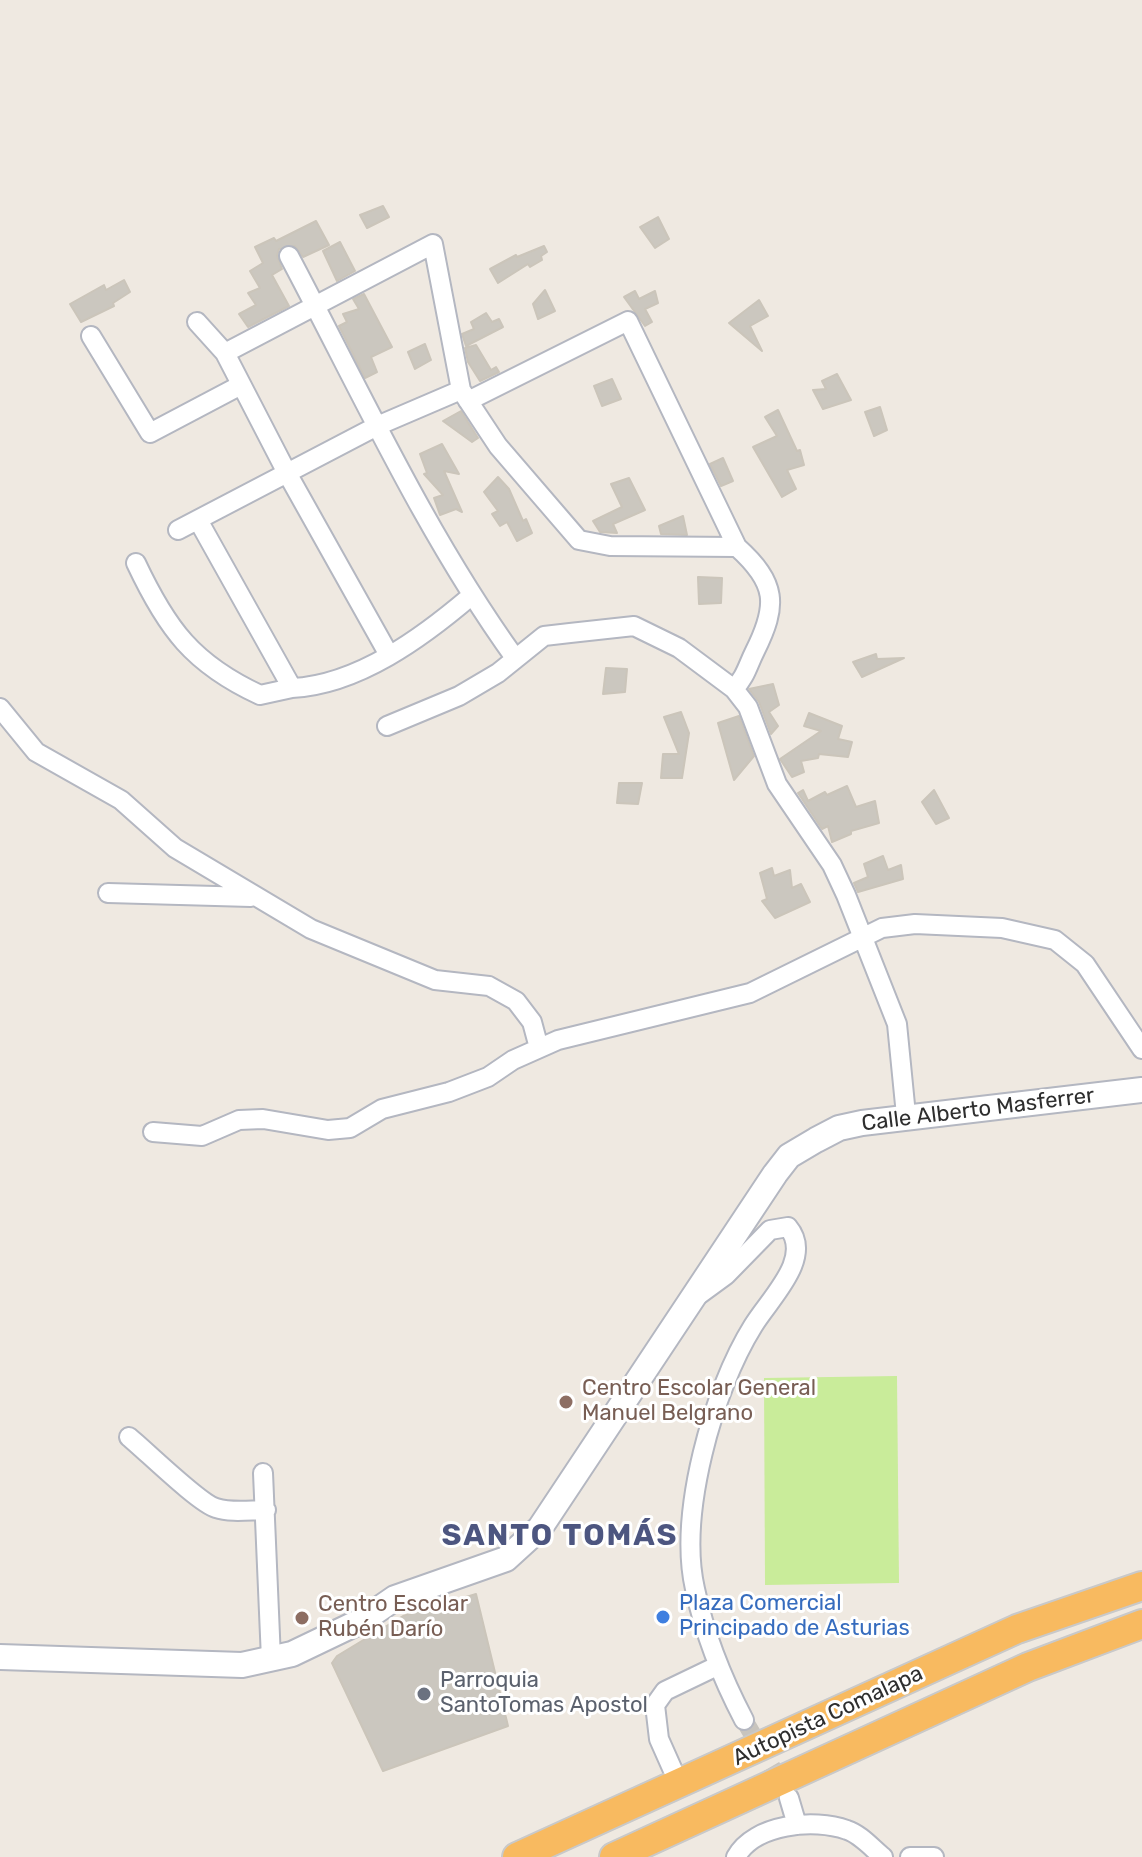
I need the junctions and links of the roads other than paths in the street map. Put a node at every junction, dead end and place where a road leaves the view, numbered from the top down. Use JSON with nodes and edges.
{"nodes":[{"id":1,"x":289,"y":256,"type":"dead end"},
{"id":2,"x":316,"y":307,"type":"junction"},
{"id":3,"x":197,"y":322,"type":"dead end"},
{"id":4,"x":91,"y":336,"type":"dead end"},
{"id":5,"x":225,"y":353,"type":"junction"},
{"id":6,"x":241,"y":385,"type":"junction"},
{"id":7,"x":464,"y":396,"type":"junction"},
{"id":8,"x":377,"y":426,"type":"junction"},
{"id":9,"x":287,"y":473,"type":"junction"},
{"id":10,"x":198,"y":520,"type":"junction"},
{"id":11,"x":178,"y":530,"type":"dead end"},
{"id":12,"x":737,"y":547,"type":"junction"},
{"id":13,"x":136,"y":563,"type":"dead end"},
{"id":14,"x":471,"y":596,"type":"junction"},
{"id":15,"x":389,"y":655,"type":"junction"},
{"id":16,"x":515,"y":658,"type":"junction"},
{"id":17,"x":292,"y":688,"type":"junction"},
{"id":18,"x":734,"y":689,"type":"junction"},
{"id":19,"x":0,"y":708,"type":"edge"},
{"id":20,"x":387,"y":726,"type":"dead end"},
{"id":21,"x":108,"y":893,"type":"dead end"},
{"id":22,"x":254,"y":897,"type":"junction"},
{"id":23,"x":863,"y":937,"type":"junction"},
{"id":24,"x":539,"y":1048,"type":"junction"},
{"id":25,"x":1142,"y":1049,"type":"edge"},
{"id":26,"x":1142,"y":1090,"type":"edge"},
{"id":27,"x":906,"y":1115,"type":"junction"},
{"id":28,"x":153,"y":1132,"type":"dead end"},
{"id":29,"x":685,"y":1306,"type":"junction"},
{"id":30,"x":129,"y":1437,"type":"dead end"},
{"id":31,"x":263,"y":1473,"type":"dead end"},
{"id":32,"x":266,"y":1510,"type":"junction"},
{"id":33,"x":1142,"y":1586,"type":"edge"},
{"id":34,"x":1142,"y":1624,"type":"edge"},
{"id":35,"x":0,"y":1657,"type":"edge"},
{"id":36,"x":271,"y":1659,"type":"junction"},
{"id":37,"x":717,"y":1666,"type":"junction"},
{"id":38,"x":744,"y":1720,"type":"tunnel mouth"},
{"id":39,"x":679,"y":1784,"type":"junction"},
{"id":40,"x":789,"y":1798,"type":"tunnel mouth"},
{"id":41,"x":797,"y":1825,"type":"junction"},
{"id":42,"x":517,"y":1857,"type":"edge"},
{"id":43,"x":614,"y":1857,"type":"edge"},
{"id":44,"x":736,"y":1857,"type":"edge"},
{"id":45,"x":883,"y":1857,"type":"edge"},
{"id":46,"x":910,"y":1857,"type":"edge"},
{"id":47,"x":934,"y":1857,"type":"edge"}],
"edges":[{"from":1,"to":2,"type":"street"},
{"from":2,"to":5,"type":"street"},
{"from":2,"to":7,"type":"street"},
{"from":2,"to":8,"type":"street"},
{"from":3,"to":5,"type":"street"},
{"from":4,"to":6,"type":"street"},
{"from":5,"to":6,"type":"street"},
{"from":6,"to":9,"type":"street"},
{"from":7,"to":8,"type":"street"},
{"from":7,"to":12,"type":"street"},
{"from":7,"to":12,"type":"street"},
{"from":8,"to":9,"type":"street"},
{"from":8,"to":14,"type":"street"},
{"from":9,"to":10,"type":"street"},
{"from":9,"to":15,"type":"street"},
{"from":10,"to":11,"type":"street"},
{"from":10,"to":17,"type":"street"},
{"from":12,"to":18,"type":"street"},
{"from":13,"to":17,"type":"street"},
{"from":14,"to":15,"type":"street"},
{"from":14,"to":16,"type":"street"},
{"from":15,"to":17,"type":"street"},
{"from":16,"to":18,"type":"street"},
{"from":16,"to":20,"type":"street"},
{"from":18,"to":23,"type":"street"},
{"from":19,"to":22,"type":"street"},
{"from":21,"to":22,"type":"street"},
{"from":22,"to":24,"type":"street"},
{"from":23,"to":24,"type":"street"},
{"from":23,"to":25,"type":"street"},
{"from":23,"to":27,"type":"street"},
{"from":24,"to":28,"type":"street"},
{"from":26,"to":27,"type":"main road","name":"Calle Alberto Masferrer"},
{"from":27,"to":29,"type":"main road","name":"Calle Alberto Masferrer"},
{"from":29,"to":36,"type":"main road","name":"Calle Alberto Masferrer"},
{"from":29,"to":37,"type":"street"},
{"from":30,"to":32,"type":"street"},
{"from":31,"to":32,"type":"street"},
{"from":32,"to":36,"type":"street"},
{"from":33,"to":39,"type":"highway","name":"Autopista Comalapa"},
{"from":34,"to":43,"type":"highway","name":"Autopista Comalapa"},
{"from":35,"to":36,"type":"main road","name":"Calle Alberto Masferrer"},
{"from":37,"to":38,"type":"street"},
{"from":37,"to":39,"type":"street"},
{"from":39,"to":42,"type":"highway","name":"Autopista Comalapa"},
{"from":40,"to":41,"type":"street"},
{"from":41,"to":44,"type":"street"},
{"from":41,"to":45,"type":"street"},
{"from":46,"to":47,"type":"street"}]}
